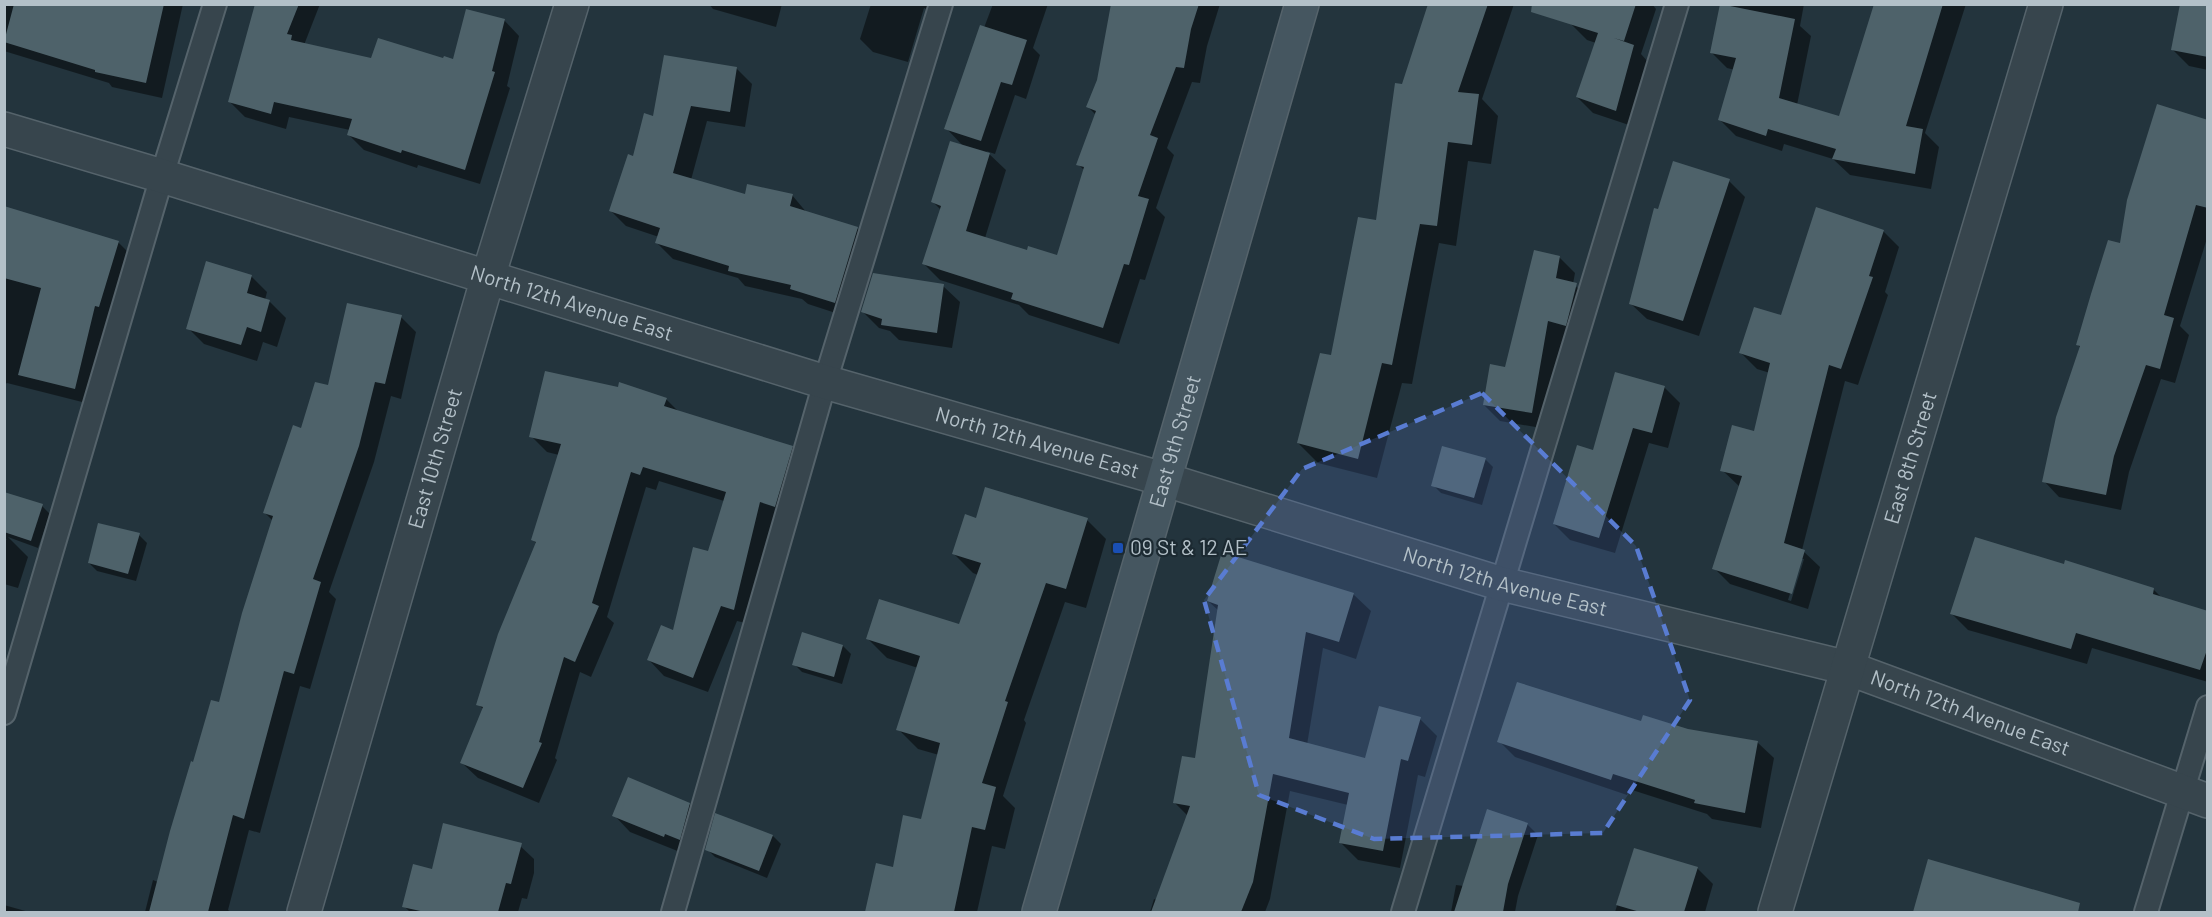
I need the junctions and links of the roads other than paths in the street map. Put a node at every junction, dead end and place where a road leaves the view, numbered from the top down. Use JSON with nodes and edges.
{"nodes":[{"id":1,"x":215,"y":4,"type":"edge"},
{"id":2,"x":572,"y":4,"type":"edge"},
{"id":3,"x":941,"y":4,"type":"edge"},
{"id":4,"x":1302,"y":4,"type":"edge"},
{"id":5,"x":1677,"y":4,"type":"edge"},
{"id":6,"x":2046,"y":4,"type":"edge"},
{"id":7,"x":4,"y":129,"type":"edge"},
{"id":8,"x":162,"y":176,"type":"junction"},
{"id":9,"x":488,"y":277,"type":"junction"},
{"id":10,"x":825,"y":382,"type":"junction"},
{"id":11,"x":1163,"y":479,"type":"junction"},
{"id":12,"x":1502,"y":584,"type":"junction"},
{"id":13,"x":1848,"y":668,"type":"junction"},
{"id":14,"x":2208,"y":707,"type":"edge"},
{"id":15,"x":4,"y":713,"type":"edge"},
{"id":16,"x":2195,"y":797,"type":"edge"},
{"id":17,"x":304,"y":912,"type":"edge"},
{"id":18,"x":673,"y":912,"type":"edge"},
{"id":19,"x":1039,"y":912,"type":"edge"},
{"id":20,"x":1403,"y":912,"type":"edge"},
{"id":21,"x":1775,"y":912,"type":"edge"},
{"id":22,"x":2146,"y":912,"type":"edge"}],
"edges":[{"from":1,"to":8,"type":"lane"},
{"from":2,"to":9,"type":"street","name":"East 10th Street"},
{"from":3,"to":10,"type":"lane"},
{"from":4,"to":11,"type":"street","name":"East 9th Street"},
{"from":5,"to":12,"type":"lane"},
{"from":6,"to":13,"type":"street","name":"East 8th Street"},
{"from":7,"to":8,"type":"street","name":"North 12th Avenue East"},
{"from":8,"to":9,"type":"street","name":"North 12th Avenue East"},
{"from":8,"to":15,"type":"lane"},
{"from":9,"to":10,"type":"street","name":"North 12th Avenue East"},
{"from":9,"to":17,"type":"street","name":"East 10th Street"},
{"from":10,"to":11,"type":"street","name":"North 12th Avenue East"},
{"from":10,"to":18,"type":"lane"},
{"from":11,"to":12,"type":"street","name":"North 12th Avenue East"},
{"from":11,"to":19,"type":"street","name":"East 9th Street"},
{"from":12,"to":13,"type":"street","name":"North 12th Avenue East"},
{"from":12,"to":20,"type":"lane"},
{"from":13,"to":16,"type":"street","name":"North 12th Avenue East"},
{"from":13,"to":21,"type":"street","name":"East 8th Street"},
{"from":14,"to":16,"type":"lane"},
{"from":16,"to":22,"type":"lane"}]}
